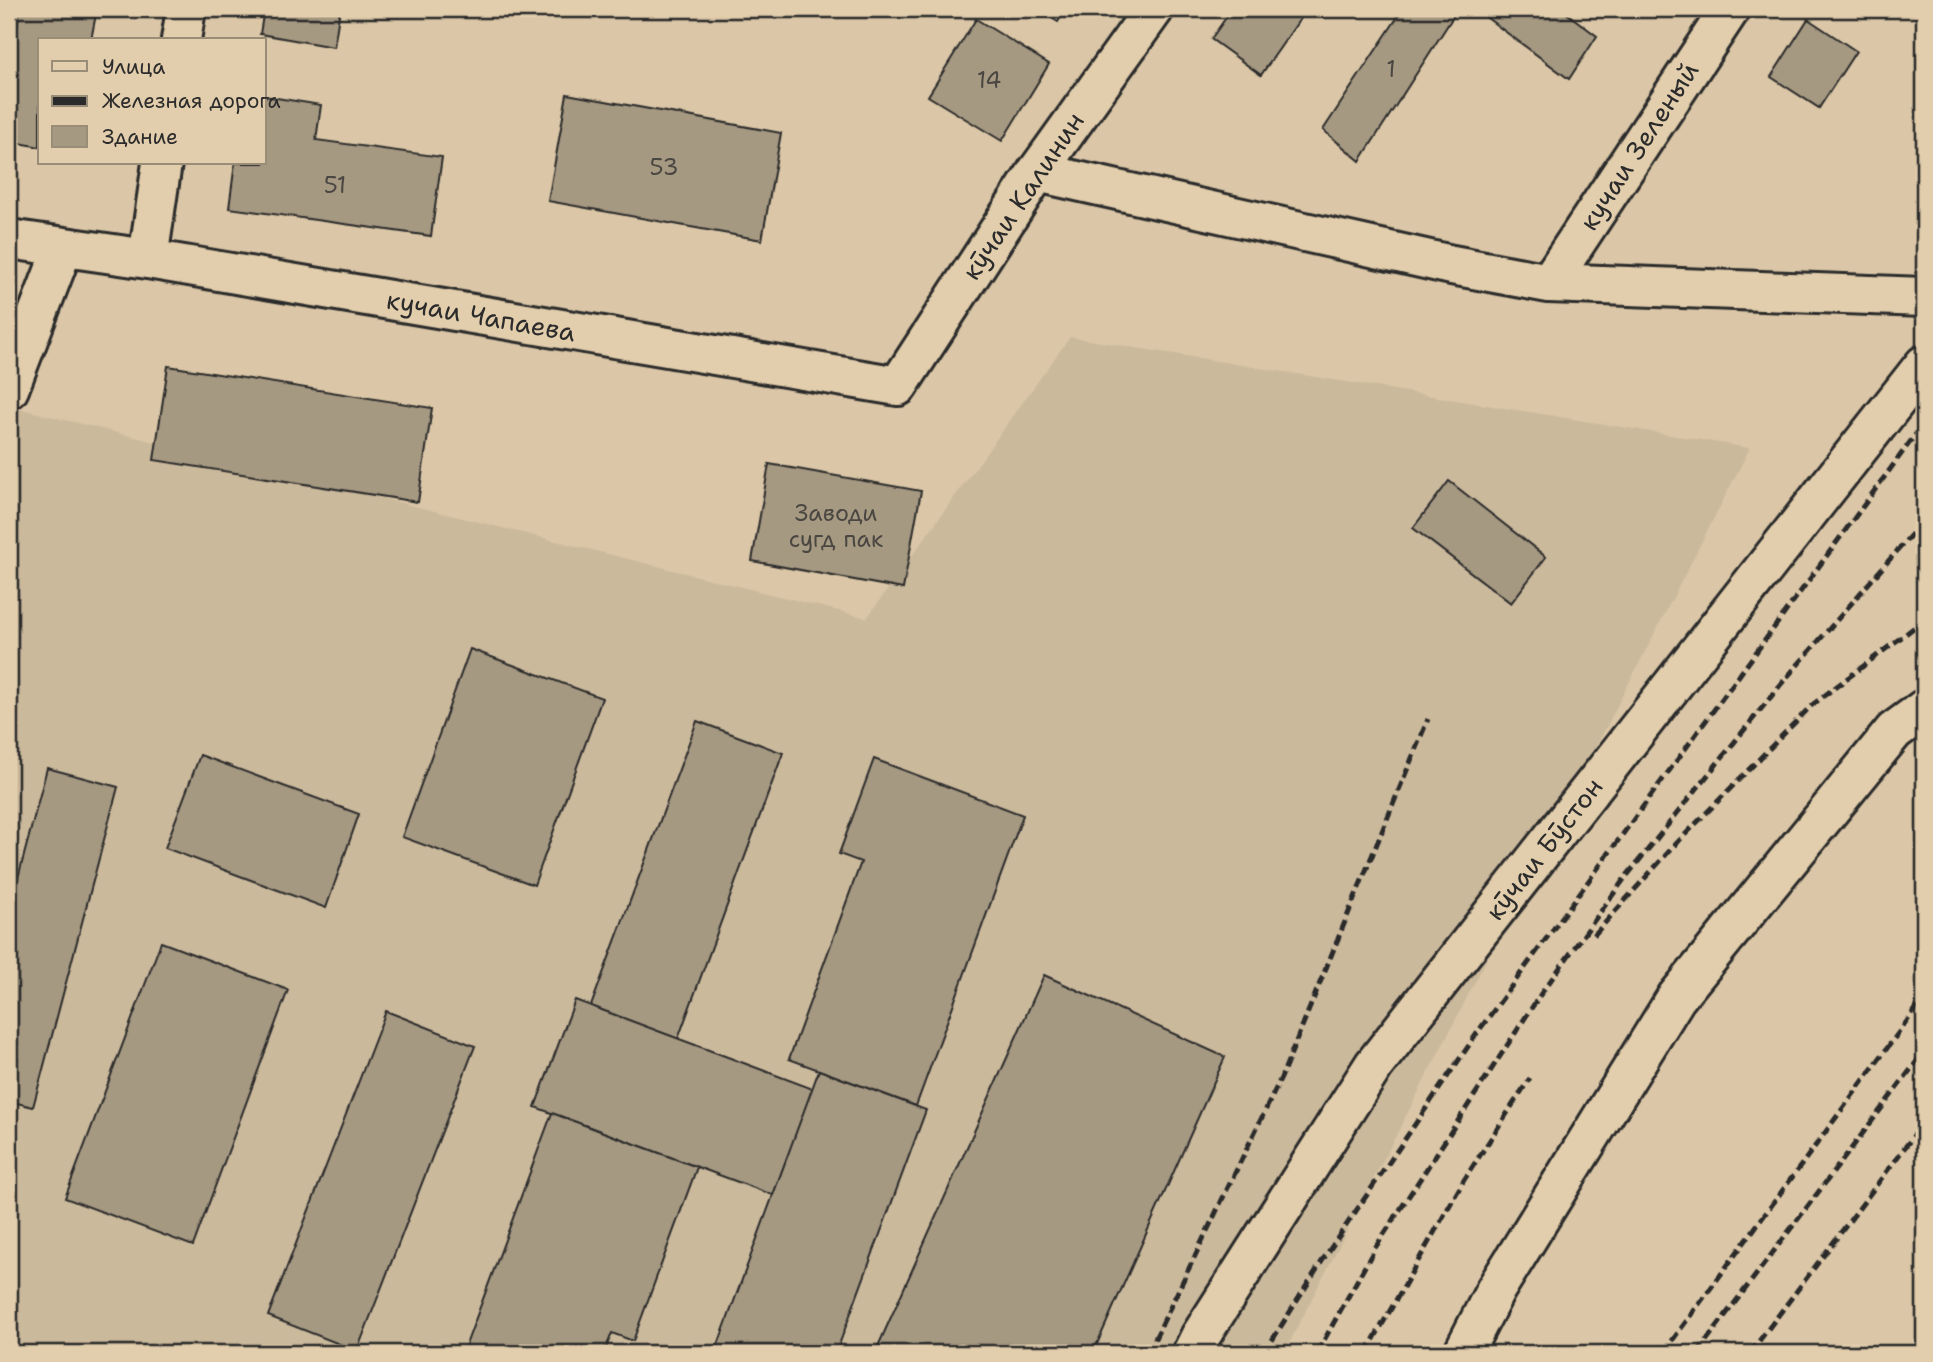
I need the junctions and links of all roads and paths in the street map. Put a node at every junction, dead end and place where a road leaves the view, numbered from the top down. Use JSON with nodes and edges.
{"nodes":[{"id":1,"x":186,"y":9,"type":"edge"},
{"id":2,"x":1154,"y":9,"type":"edge"},
{"id":3,"x":1730,"y":9,"type":"edge"},
{"id":4,"x":181,"y":38,"type":"edge"},
{"id":5,"x":162,"y":164,"type":"edge"},
{"id":6,"x":1037,"y":172,"type":"junction"},
{"id":7,"x":9,"y":239,"type":"edge"},
{"id":8,"x":63,"y":248,"type":"junction"},
{"id":9,"x":148,"y":259,"type":"junction"},
{"id":10,"x":1549,"y":283,"type":"junction"},
{"id":11,"x":1924,"y":296,"type":"edge"},
{"id":12,"x":1924,"y":365,"type":"edge"},
{"id":13,"x":898,"y":386,"type":"joint"},
{"id":14,"x":9,"y":388,"type":"edge"},
{"id":15,"x":1924,"y":709,"type":"edge"},
{"id":16,"x":1192,"y":1353,"type":"edge"},
{"id":17,"x":1463,"y":1353,"type":"edge"}],
"edges":[{"from":1,"to":4,"type":"street"},
{"from":2,"to":6,"type":"street","name":"кӯчаи Калинин"},
{"from":3,"to":10,"type":"street","name":"кучаи Зеленый"},
{"from":5,"to":9,"type":"street"},
{"from":6,"to":10,"type":"street"},
{"from":6,"to":13,"type":"street","name":"кӯчаи Калинин"},
{"from":7,"to":8,"type":"street","name":"кучаи Чапаева"},
{"from":8,"to":9,"type":"street","name":"кучаи Чапаева"},
{"from":8,"to":14,"type":"street"},
{"from":9,"to":13,"type":"street","name":"кучаи Чапаева"},
{"from":10,"to":11,"type":"street"},
{"from":12,"to":16,"type":"street","name":"кӯчаи Бӯстон"},
{"from":15,"to":17,"type":"street"}]}
